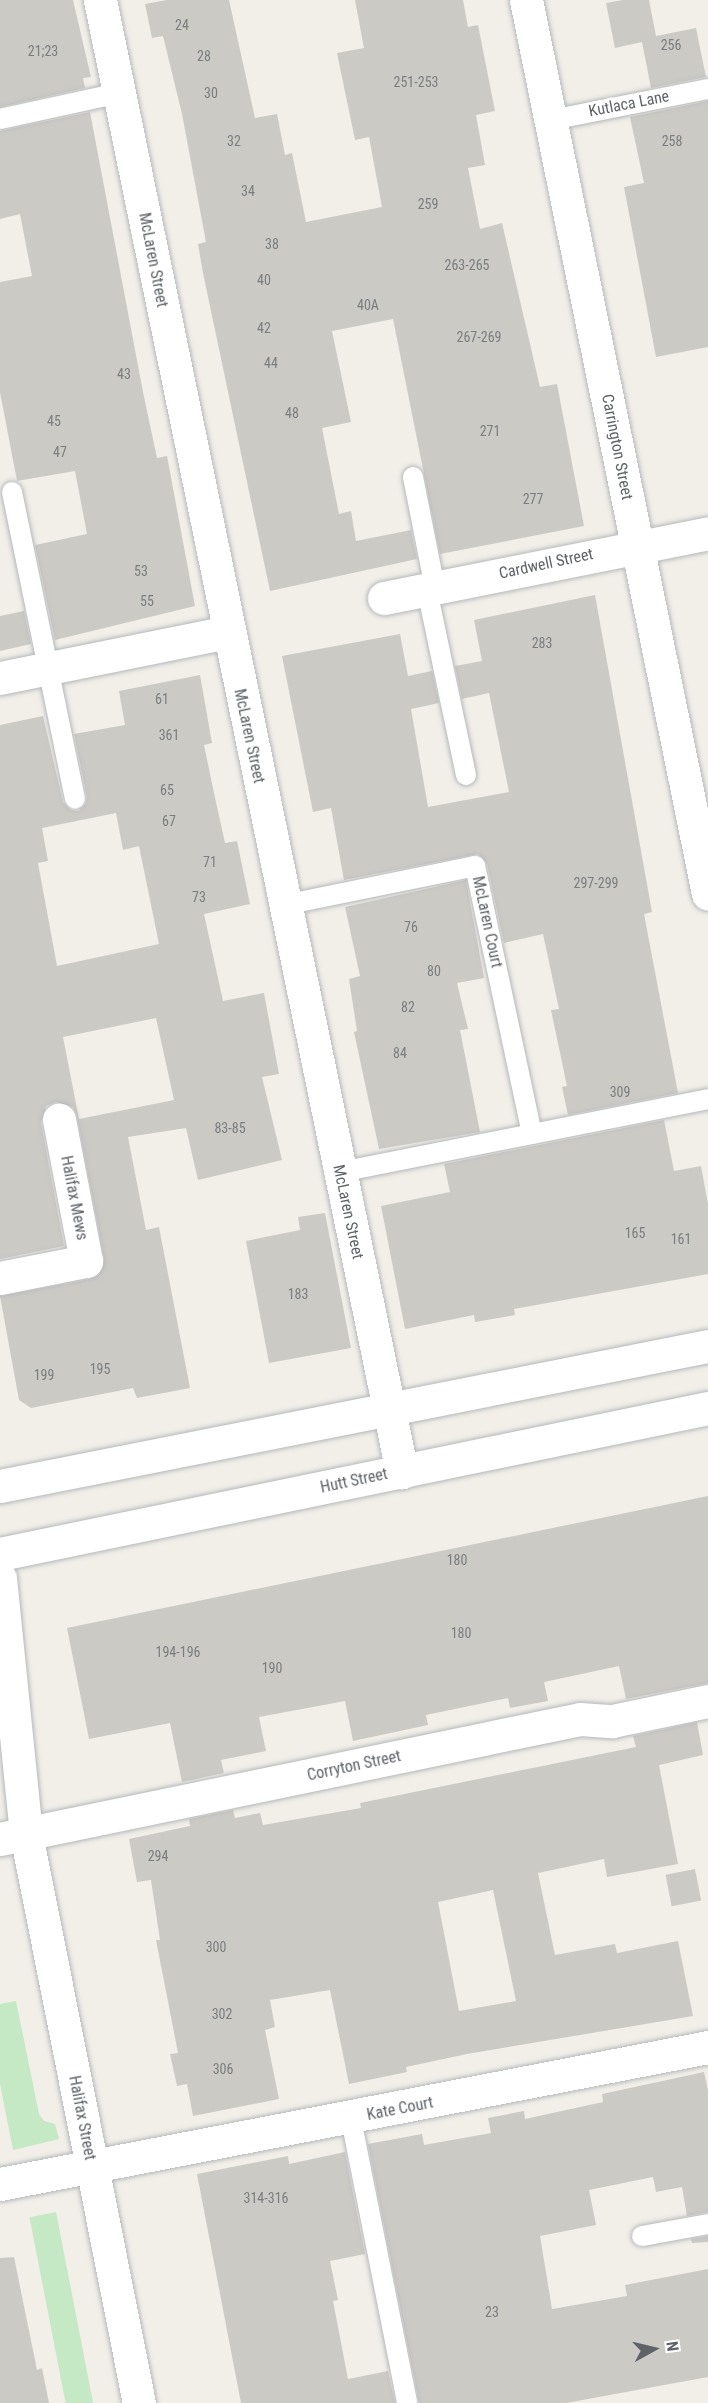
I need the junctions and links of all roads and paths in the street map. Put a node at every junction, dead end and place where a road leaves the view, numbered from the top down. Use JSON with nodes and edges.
{"nodes":[{"id":1,"x":100,"y":0,"type":"edge"},
{"id":2,"x":526,"y":0,"type":"edge"},
{"id":3,"x":708,"y":89,"type":"edge"},
{"id":4,"x":119,"y":93,"type":"junction"},
{"id":5,"x":0,"y":119,"type":"edge"},
{"id":6,"x":551,"y":120,"type":"junction"},
{"id":7,"x":413,"y":477,"type":"dead end"},
{"id":8,"x":12,"y":492,"type":"dead end"},
{"id":9,"x":708,"y":533,"type":"edge"},
{"id":10,"x":638,"y":547,"type":"junction"},
{"id":11,"x":431,"y":589,"type":"junction"},
{"id":12,"x":384,"y":598,"type":"dead end"},
{"id":13,"x":228,"y":632,"type":"junction"},
{"id":14,"x":48,"y":669,"type":"junction"},
{"id":15,"x":0,"y":678,"type":"edge"},
{"id":16,"x":466,"y":775,"type":"dead end"},
{"id":17,"x":75,"y":799,"type":"dead end"},
{"id":18,"x":708,"y":894,"type":"edge"},
{"id":19,"x":284,"y":905,"type":"junction"},
{"id":20,"x":708,"y":1099,"type":"edge"},
{"id":21,"x":60,"y":1120,"type":"dead end"},
{"id":22,"x":531,"y":1134,"type":"junction"},
{"id":23,"x":340,"y":1172,"type":"junction"},
{"id":24,"x":0,"y":1278,"type":"edge"},
{"id":25,"x":708,"y":1346,"type":"edge"},
{"id":26,"x":708,"y":1408,"type":"edge"},
{"id":27,"x":389,"y":1409,"type":"junction"},
{"id":28,"x":402,"y":1472,"type":"junction"},
{"id":29,"x":0,"y":1486,"type":"edge"},
{"id":30,"x":0,"y":1554,"type":"edge"},
{"id":31,"x":0,"y":1578,"type":"edge"},
{"id":32,"x":708,"y":1701,"type":"edge"},
{"id":33,"x":0,"y":1759,"type":"edge"},
{"id":34,"x":13,"y":1836,"type":"edge"},
{"id":35,"x":708,"y":2047,"type":"edge"},
{"id":36,"x":351,"y":2119,"type":"junction"},
{"id":37,"x":92,"y":2166,"type":"junction"},
{"id":38,"x":0,"y":2184,"type":"edge"},
{"id":39,"x":708,"y":2224,"type":"edge"},
{"id":40,"x":642,"y":2236,"type":"dead end"},
{"id":41,"x":139,"y":2403,"type":"edge"},
{"id":42,"x":407,"y":2403,"type":"edge"}],
"edges":[{"from":1,"to":4,"type":"street","name":"McLaren Street"},
{"from":2,"to":6,"type":"street","name":"Carrington Street"},
{"from":3,"to":6,"type":"lane","name":"Kutlaca Lane"},
{"from":4,"to":5,"type":"lane"},
{"from":4,"to":13,"type":"street","name":"McLaren Street"},
{"from":6,"to":10,"type":"street","name":"Carrington Street"},
{"from":7,"to":11,"type":"lane"},
{"from":8,"to":14,"type":"lane"},
{"from":9,"to":10,"type":"street","name":"Cardwell Street"},
{"from":10,"to":11,"type":"street","name":"Cardwell Street"},
{"from":10,"to":18,"type":"street","name":"Carrington Street"},
{"from":11,"to":12,"type":"street","name":"Cardwell Street"},
{"from":11,"to":16,"type":"lane"},
{"from":13,"to":14,"type":"street"},
{"from":13,"to":19,"type":"street","name":"McLaren Street"},
{"from":14,"to":15,"type":"street"},
{"from":14,"to":17,"type":"lane"},
{"from":19,"to":22,"type":"lane","name":"McLaren Court"},
{"from":19,"to":23,"type":"street","name":"McLaren Street"},
{"from":20,"to":22,"type":"lane"},
{"from":21,"to":24,"type":"street","name":"Halifax Mews"},
{"from":22,"to":23,"type":"lane"},
{"from":23,"to":27,"type":"street","name":"McLaren Street"},
{"from":25,"to":27,"type":"street"},
{"from":26,"to":28,"type":"street","name":"Hutt Street"},
{"from":27,"to":28,"type":"street","name":"McLaren Street"},
{"from":27,"to":29,"type":"street"},
{"from":28,"to":30,"type":"street","name":"Hutt Street"},
{"from":31,"to":34,"type":"street","name":"Halifax Street"},
{"from":32,"to":34,"type":"street","name":"Corryton Street"},
{"from":33,"to":34,"type":"street","name":"Halifax Street"},
{"from":34,"to":37,"type":"street","name":"Halifax Street"},
{"from":35,"to":36,"type":"street","name":"Kate Court"},
{"from":36,"to":37,"type":"street","name":"Kate Court"},
{"from":36,"to":42,"type":"lane"},
{"from":37,"to":38,"type":"street","name":"Kate Court"},
{"from":37,"to":41,"type":"street","name":"Halifax Street"},
{"from":39,"to":40,"type":"lane"}]}
